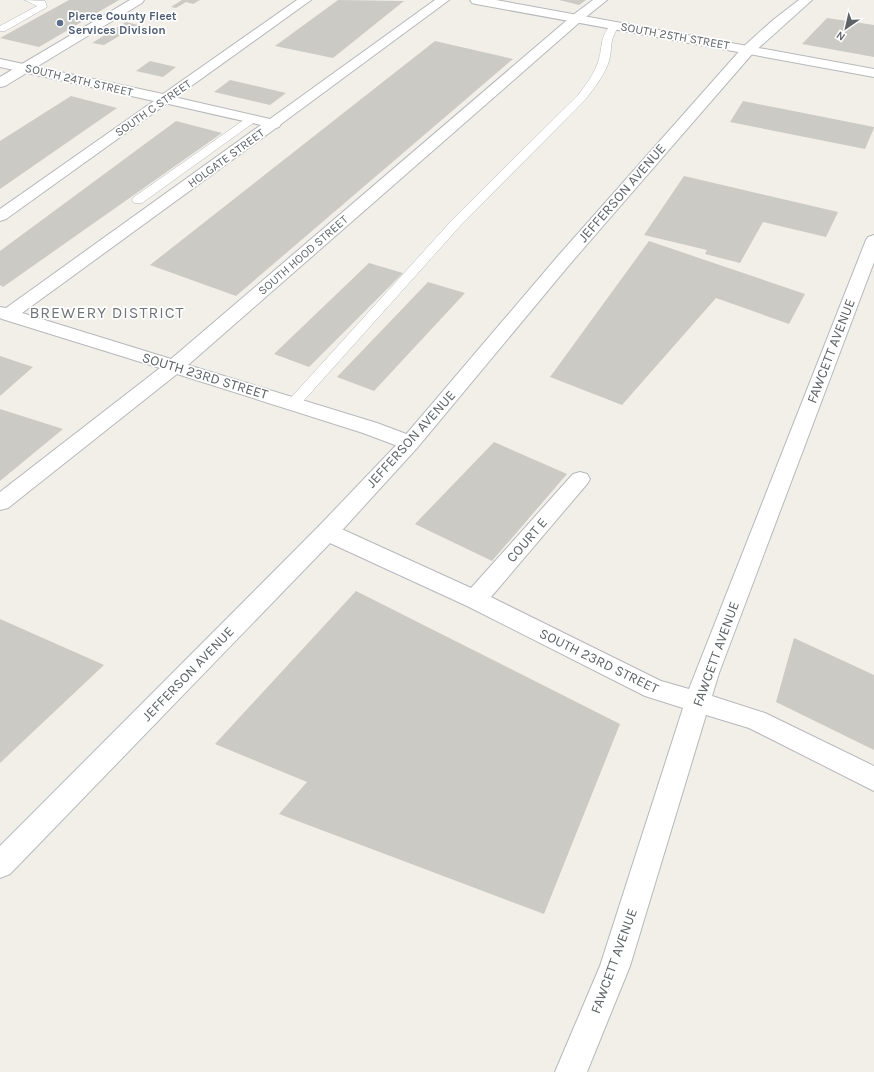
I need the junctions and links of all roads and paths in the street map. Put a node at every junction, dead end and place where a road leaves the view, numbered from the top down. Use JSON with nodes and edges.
{"nodes":[{"id":1,"x":30,"y":0,"type":"edge"},
{"id":2,"x":138,"y":0,"type":"edge"},
{"id":3,"x":305,"y":0,"type":"edge"},
{"id":4,"x":443,"y":0,"type":"edge"},
{"id":5,"x":476,"y":0,"type":"edge"},
{"id":6,"x":601,"y":0,"type":"edge"},
{"id":7,"x":806,"y":0,"type":"edge"},
{"id":8,"x":577,"y":18,"type":"junction"},
{"id":9,"x":615,"y":25,"type":"junction"},
{"id":10,"x":2,"y":28,"type":"dead end"},
{"id":11,"x":748,"y":50,"type":"junction"},
{"id":12,"x":0,"y":63,"type":"edge"},
{"id":13,"x":25,"y":68,"type":"junction"},
{"id":14,"x":874,"y":73,"type":"edge"},
{"id":15,"x":0,"y":83,"type":"edge"},
{"id":16,"x":165,"y":99,"type":"junction"},
{"id":17,"x":252,"y":119,"type":"junction"},
{"id":18,"x":274,"y":124,"type":"junction"},
{"id":19,"x":138,"y":200,"type":"dead end"},
{"id":20,"x":0,"y":216,"type":"edge"},
{"id":21,"x":874,"y":240,"type":"edge"},
{"id":22,"x":4,"y":313,"type":"edge"},
{"id":23,"x":174,"y":366,"type":"junction"},
{"id":24,"x":293,"y":404,"type":"junction"},
{"id":25,"x":410,"y":443,"type":"junction"},
{"id":26,"x":580,"y":479,"type":"dead end"},
{"id":27,"x":0,"y":504,"type":"edge"},
{"id":28,"x":327,"y":532,"type":"junction"},
{"id":29,"x":475,"y":600,"type":"junction"},
{"id":30,"x":698,"y":703,"type":"junction"},
{"id":31,"x":874,"y":779,"type":"edge"},
{"id":32,"x":0,"y":865,"type":"edge"},
{"id":33,"x":571,"y":1072,"type":"edge"}],
"edges":[{"from":1,"to":10,"type":"lane"},
{"from":2,"to":13,"type":"street"},
{"from":3,"to":16,"type":"street","name":"SOUTH C STREET"},
{"from":4,"to":18,"type":"street","name":"HOLGATE STREET"},
{"from":5,"to":8,"type":"street","name":"SOUTH 25TH STREET"},
{"from":6,"to":8,"type":"street","name":"SOUTH HOOD STREET"},
{"from":7,"to":11,"type":"street","name":"JEFFERSON AVENUE"},
{"from":8,"to":9,"type":"street","name":"SOUTH 25TH STREET"},
{"from":8,"to":23,"type":"street","name":"SOUTH HOOD STREET"},
{"from":9,"to":11,"type":"street","name":"SOUTH 25TH STREET"},
{"from":9,"to":24,"type":"lane"},
{"from":11,"to":14,"type":"street","name":"SOUTH 25TH STREET"},
{"from":11,"to":25,"type":"street","name":"JEFFERSON AVENUE"},
{"from":12,"to":13,"type":"street","name":"SOUTH 24TH STREET"},
{"from":13,"to":15,"type":"street"},
{"from":13,"to":16,"type":"street","name":"SOUTH 24TH STREET"},
{"from":16,"to":17,"type":"street","name":"SOUTH 24TH STREET"},
{"from":16,"to":20,"type":"street","name":"SOUTH C STREET"},
{"from":17,"to":18,"type":"street","name":"SOUTH 24TH STREET"},
{"from":17,"to":19,"type":"lane"},
{"from":18,"to":22,"type":"street","name":"HOLGATE STREET"},
{"from":21,"to":30,"type":"street","name":"FAWCETT AVENUE"},
{"from":22,"to":23,"type":"street","name":"SOUTH 23RD STREET"},
{"from":23,"to":24,"type":"street","name":"SOUTH 23RD STREET"},
{"from":23,"to":27,"type":"street","name":"SOUTH HOOD STREET"},
{"from":24,"to":25,"type":"street","name":"SOUTH 23RD STREET"},
{"from":25,"to":28,"type":"street","name":"JEFFERSON AVENUE"},
{"from":26,"to":29,"type":"street","name":"COURT E"},
{"from":28,"to":29,"type":"street","name":"SOUTH 23RD STREET"},
{"from":28,"to":32,"type":"street","name":"JEFFERSON AVENUE"},
{"from":29,"to":30,"type":"street","name":"SOUTH 23RD STREET"},
{"from":30,"to":31,"type":"street","name":"SOUTH 23RD STREET"},
{"from":30,"to":33,"type":"street","name":"FAWCETT AVENUE"}]}
